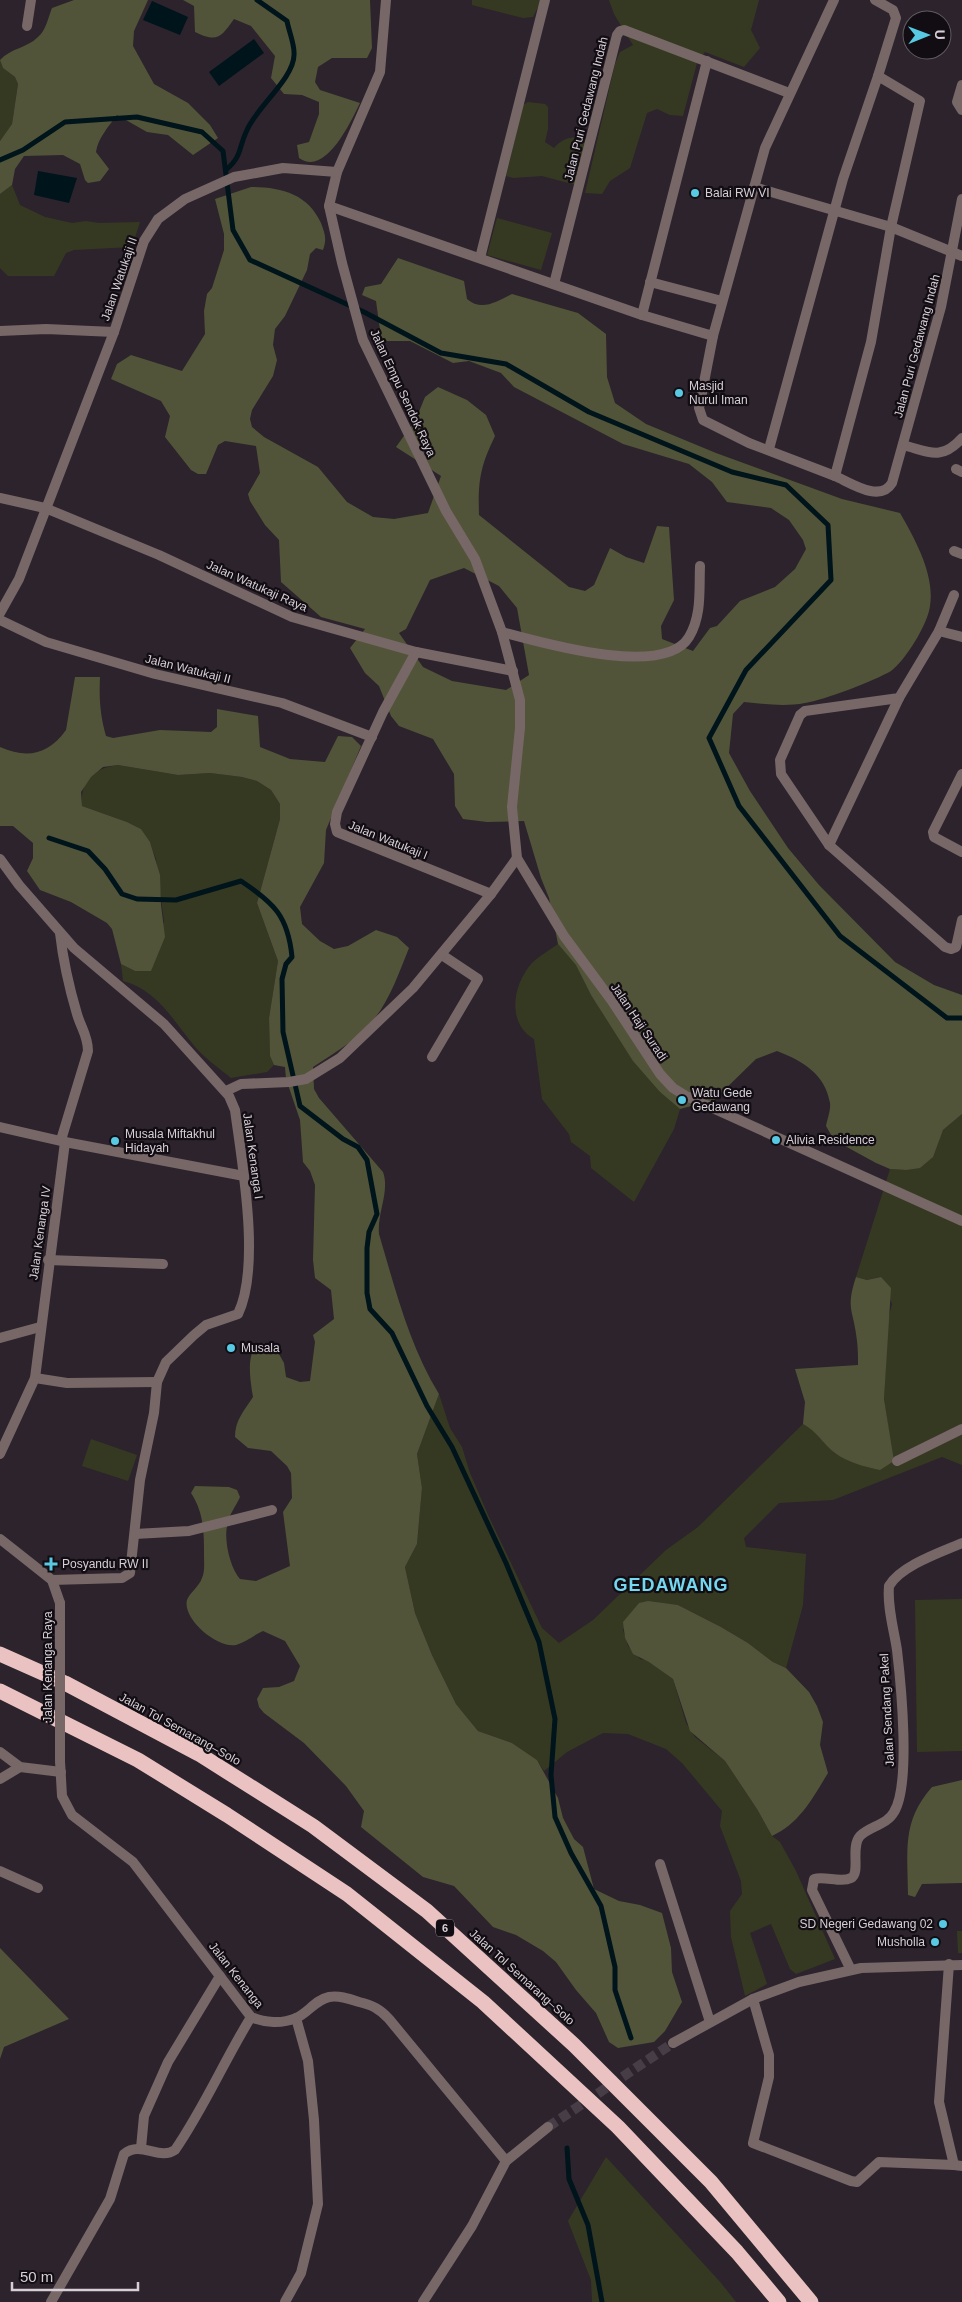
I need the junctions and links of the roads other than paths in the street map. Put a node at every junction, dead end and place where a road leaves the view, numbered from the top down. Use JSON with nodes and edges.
{"nodes":[{"id":1,"x":31,"y":0,"type":"edge"},
{"id":2,"x":386,"y":0,"type":"edge"},
{"id":3,"x":545,"y":0,"type":"edge"},
{"id":4,"x":834,"y":0,"type":"edge"},
{"id":5,"x":875,"y":0,"type":"edge"},
{"id":6,"x":27,"y":26,"type":"dead end"},
{"id":7,"x":707,"y":61,"type":"junction"},
{"id":8,"x":878,"y":76,"type":"junction"},
{"id":9,"x":962,"y":85,"type":"edge"},
{"id":10,"x":789,"y":93,"type":"junction"},
{"id":11,"x":962,"y":110,"type":"edge"},
{"id":12,"x":337,"y":172,"type":"junction"},
{"id":13,"x":754,"y":188,"type":"junction"},
{"id":14,"x":962,"y":199,"type":"edge"},
{"id":15,"x":329,"y":206,"type":"junction"},
{"id":16,"x":834,"y":211,"type":"junction"},
{"id":17,"x":890,"y":227,"type":"junction"},
{"id":18,"x":957,"y":254,"type":"edge"},
{"id":19,"x":480,"y":258,"type":"junction"},
{"id":20,"x":650,"y":282,"type":"junction"},
{"id":21,"x":554,"y":284,"type":"junction"},
{"id":22,"x":722,"y":301,"type":"junction"},
{"id":23,"x":642,"y":315,"type":"junction"},
{"id":24,"x":0,"y":331,"type":"edge"},
{"id":25,"x":114,"y":332,"type":"junction"},
{"id":26,"x":713,"y":336,"type":"junction"},
{"id":27,"x":962,"y":438,"type":"edge"},
{"id":28,"x":903,"y":445,"type":"junction"},
{"id":29,"x":769,"y":449,"type":"junction"},
{"id":30,"x":834,"y":476,"type":"junction"},
{"id":31,"x":0,"y":498,"type":"edge"},
{"id":32,"x":45,"y":508,"type":"junction"},
{"id":33,"x":700,"y":566,"type":"dead end"},
{"id":34,"x":954,"y":596,"type":"dead end"},
{"id":35,"x":0,"y":612,"type":"edge"},
{"id":36,"x":0,"y":620,"type":"edge"},
{"id":37,"x":940,"y":631,"type":"junction"},
{"id":38,"x":502,"y":632,"type":"junction"},
{"id":39,"x":962,"y":638,"type":"edge"},
{"id":40,"x":416,"y":652,"type":"junction"},
{"id":41,"x":513,"y":671,"type":"junction"},
{"id":42,"x":899,"y":698,"type":"junction"},
{"id":43,"x":372,"y":737,"type":"junction"},
{"id":44,"x":962,"y":774,"type":"edge"},
{"id":45,"x":829,"y":845,"type":"junction"},
{"id":46,"x":962,"y":852,"type":"edge"},
{"id":47,"x":517,"y":858,"type":"junction"},
{"id":48,"x":0,"y":859,"type":"edge"},
{"id":49,"x":490,"y":894,"type":"junction"},
{"id":50,"x":962,"y":920,"type":"edge"},
{"id":51,"x":60,"y":933,"type":"junction"},
{"id":52,"x":442,"y":955,"type":"junction"},
{"id":53,"x":432,"y":1057,"type":"dead end"},
{"id":54,"x":226,"y":1091,"type":"junction"},
{"id":55,"x":0,"y":1127,"type":"edge"},
{"id":56,"x":63,"y":1141,"type":"junction"},
{"id":57,"x":244,"y":1176,"type":"junction"},
{"id":58,"x":962,"y":1221,"type":"edge"},
{"id":59,"x":48,"y":1260,"type":"junction"},
{"id":60,"x":163,"y":1264,"type":"dead end"},
{"id":61,"x":40,"y":1327,"type":"junction"},
{"id":62,"x":0,"y":1338,"type":"edge"},
{"id":63,"x":34,"y":1378,"type":"junction"},
{"id":64,"x":157,"y":1382,"type":"junction"},
{"id":65,"x":962,"y":1429,"type":"edge"},
{"id":66,"x":0,"y":1454,"type":"edge"},
{"id":67,"x":897,"y":1461,"type":"dead end"},
{"id":68,"x":272,"y":1510,"type":"dead end"},
{"id":69,"x":135,"y":1534,"type":"junction"},
{"id":70,"x":0,"y":1539,"type":"edge"},
{"id":71,"x":962,"y":1543,"type":"edge"},
{"id":72,"x":52,"y":1580,"type":"junction"},
{"id":73,"x":0,"y":1654,"type":"edge"},
{"id":74,"x":0,"y":1691,"type":"edge"},
{"id":75,"x":0,"y":1752,"type":"edge"},
{"id":76,"x":60,"y":1761,"type":"joint"},
{"id":77,"x":20,"y":1767,"type":"junction"},
{"id":78,"x":61,"y":1772,"type":"junction"},
{"id":79,"x":0,"y":1779,"type":"edge"},
{"id":80,"x":660,"y":1864,"type":"dead end"},
{"id":81,"x":0,"y":1872,"type":"edge"},
{"id":82,"x":38,"y":1888,"type":"dead end"},
{"id":83,"x":949,"y":1964,"type":"junction"},
{"id":84,"x":962,"y":1965,"type":"edge"},
{"id":85,"x":851,"y":1970,"type":"junction"},
{"id":86,"x":220,"y":1976,"type":"junction"},
{"id":87,"x":753,"y":1999,"type":"junction"},
{"id":88,"x":251,"y":2017,"type":"junction"},
{"id":89,"x":296,"y":2018,"type":"junction"},
{"id":90,"x":710,"y":2022,"type":"junction"},
{"id":91,"x":673,"y":2043,"type":"tunnel mouth"},
{"id":92,"x":548,"y":2127,"type":"tunnel mouth"},
{"id":93,"x":141,"y":2148,"type":"junction"},
{"id":94,"x":506,"y":2161,"type":"junction"},
{"id":95,"x":958,"y":2165,"type":"edge"},
{"id":96,"x":51,"y":2302,"type":"edge"},
{"id":97,"x":285,"y":2302,"type":"edge"},
{"id":98,"x":423,"y":2302,"type":"edge"},
{"id":99,"x":778,"y":2302,"type":"edge"},
{"id":100,"x":811,"y":2302,"type":"edge"}],
"edges":[{"from":1,"to":6,"type":"street"},
{"from":2,"to":12,"type":"street","name":"Jalan Empu Sendok Raya"},
{"from":3,"to":19,"type":"street"},
{"from":4,"to":10,"type":"street","name":"Jalan Puri Gedawang Indah"},
{"from":5,"to":8,"type":"street"},
{"from":7,"to":10,"type":"street","name":"Jalan Puri Gedawang Indah"},
{"from":7,"to":20,"type":"street"},
{"from":7,"to":21,"type":"street","name":"Jalan Puri Gedawang Indah"},
{"from":8,"to":16,"type":"street"},
{"from":8,"to":17,"type":"street"},
{"from":9,"to":11,"type":"street"},
{"from":10,"to":13,"type":"street","name":"Jalan Puri Gedawang Indah"},
{"from":12,"to":15,"type":"street","name":"Jalan Empu Sendok Raya"},
{"from":12,"to":25,"type":"street","name":"Jalan Watukaji II"},
{"from":13,"to":16,"type":"street"},
{"from":13,"to":22,"type":"street","name":"Jalan Puri Gedawang Indah"},
{"from":14,"to":18,"type":"street","name":"Jalan Puri Gedawang Indah"},
{"from":15,"to":19,"type":"street"},
{"from":15,"to":38,"type":"street","name":"Jalan Empu Sendok Raya"},
{"from":16,"to":17,"type":"street"},
{"from":16,"to":29,"type":"street"},
{"from":17,"to":18,"type":"street"},
{"from":17,"to":30,"type":"street"},
{"from":18,"to":28,"type":"street","name":"Jalan Puri Gedawang Indah"},
{"from":19,"to":21,"type":"street"},
{"from":20,"to":22,"type":"street"},
{"from":20,"to":23,"type":"street"},
{"from":21,"to":23,"type":"street"},
{"from":22,"to":26,"type":"street","name":"Jalan Puri Gedawang Indah"},
{"from":23,"to":26,"type":"street"},
{"from":24,"to":25,"type":"street","name":"Jalan Watukaji II"},
{"from":25,"to":32,"type":"street","name":"Jalan Watukaji II"},
{"from":26,"to":29,"type":"street","name":"Jalan Puri Gedawang Indah"},
{"from":27,"to":28,"type":"street"},
{"from":28,"to":30,"type":"street","name":"Jalan Puri Gedawang Indah"},
{"from":29,"to":30,"type":"street","name":"Jalan Puri Gedawang Indah"},
{"from":31,"to":32,"type":"street","name":"Jalan Watukaji Raya"},
{"from":32,"to":35,"type":"street","name":"Jalan Watukaji II"},
{"from":32,"to":40,"type":"street","name":"Jalan Watukaji Raya"},
{"from":33,"to":38,"type":"street"},
{"from":34,"to":37,"type":"street"},
{"from":36,"to":43,"type":"street","name":"Jalan Watukaji II"},
{"from":37,"to":39,"type":"street"},
{"from":37,"to":42,"type":"street"},
{"from":38,"to":41,"type":"street","name":"Jalan Empu Sendok Raya"},
{"from":40,"to":41,"type":"street","name":"Jalan Watukaji Raya"},
{"from":40,"to":43,"type":"street","name":"Jalan Watukaji I"},
{"from":41,"to":47,"type":"street","name":"Jalan Haji Suradi"},
{"from":42,"to":45,"type":"street"},
{"from":42,"to":45,"type":"street"},
{"from":43,"to":49,"type":"street","name":"Jalan Watukaji I"},
{"from":44,"to":46,"type":"street"},
{"from":45,"to":50,"type":"street"},
{"from":47,"to":49,"type":"street"},
{"from":47,"to":58,"type":"street","name":"Jalan Haji Suradi"},
{"from":48,"to":51,"type":"street","name":"Jalan Kenanga I"},
{"from":49,"to":52,"type":"street"},
{"from":51,"to":54,"type":"street","name":"Jalan Kenanga I"},
{"from":51,"to":56,"type":"street"},
{"from":52,"to":53,"type":"street"},
{"from":52,"to":54,"type":"street"},
{"from":54,"to":57,"type":"street","name":"Jalan Kenanga I"},
{"from":55,"to":56,"type":"street"},
{"from":56,"to":57,"type":"street"},
{"from":56,"to":59,"type":"street","name":"Jalan Kenanga IV"},
{"from":57,"to":64,"type":"street","name":"Jalan Kenanga I"},
{"from":59,"to":60,"type":"street"},
{"from":59,"to":61,"type":"street","name":"Jalan Kenanga IV"},
{"from":61,"to":62,"type":"street"},
{"from":61,"to":63,"type":"street","name":"Jalan Kenanga IV"},
{"from":63,"to":64,"type":"street"},
{"from":63,"to":66,"type":"street","name":"Jalan Kenanga IV"},
{"from":64,"to":69,"type":"street","name":"Jalan Kenanga I"},
{"from":65,"to":67,"type":"street"},
{"from":68,"to":69,"type":"street"},
{"from":69,"to":72,"type":"street","name":"Jalan Kenanga I"},
{"from":70,"to":72,"type":"street"},
{"from":71,"to":85,"type":"street","name":"Jalan Sendang Pakel"},
{"from":72,"to":76,"type":"street","name":"Jalan Kenanga Raya","bridge":true},
{"from":73,"to":100,"type":"highway","name":"Jalan Tol Semarang–Solo","number":"6"},
{"from":74,"to":99,"type":"highway"},
{"from":75,"to":77,"type":"street"},
{"from":76,"to":78,"type":"street","name":"Jalan Kenanga"},
{"from":77,"to":78,"type":"street"},
{"from":77,"to":79,"type":"street"},
{"from":78,"to":86,"type":"street","name":"Jalan Kenanga"},
{"from":80,"to":90,"type":"street"},
{"from":81,"to":82,"type":"street"},
{"from":83,"to":84,"type":"street"},
{"from":83,"to":85,"type":"street"},
{"from":83,"to":95,"type":"street"},
{"from":85,"to":87,"type":"street"},
{"from":86,"to":88,"type":"street","name":"Jalan Kenanga"},
{"from":86,"to":93,"type":"street"},
{"from":87,"to":90,"type":"street"},
{"from":87,"to":95,"type":"street"},
{"from":88,"to":89,"type":"street","name":"Jalan Kenanga"},
{"from":88,"to":93,"type":"street"},
{"from":89,"to":94,"type":"street","name":"Jalan Kenanga"},
{"from":89,"to":97,"type":"street"},
{"from":90,"to":91,"type":"street"},
{"from":92,"to":94,"type":"street"},
{"from":93,"to":96,"type":"street"},
{"from":94,"to":98,"type":"street"}]}
